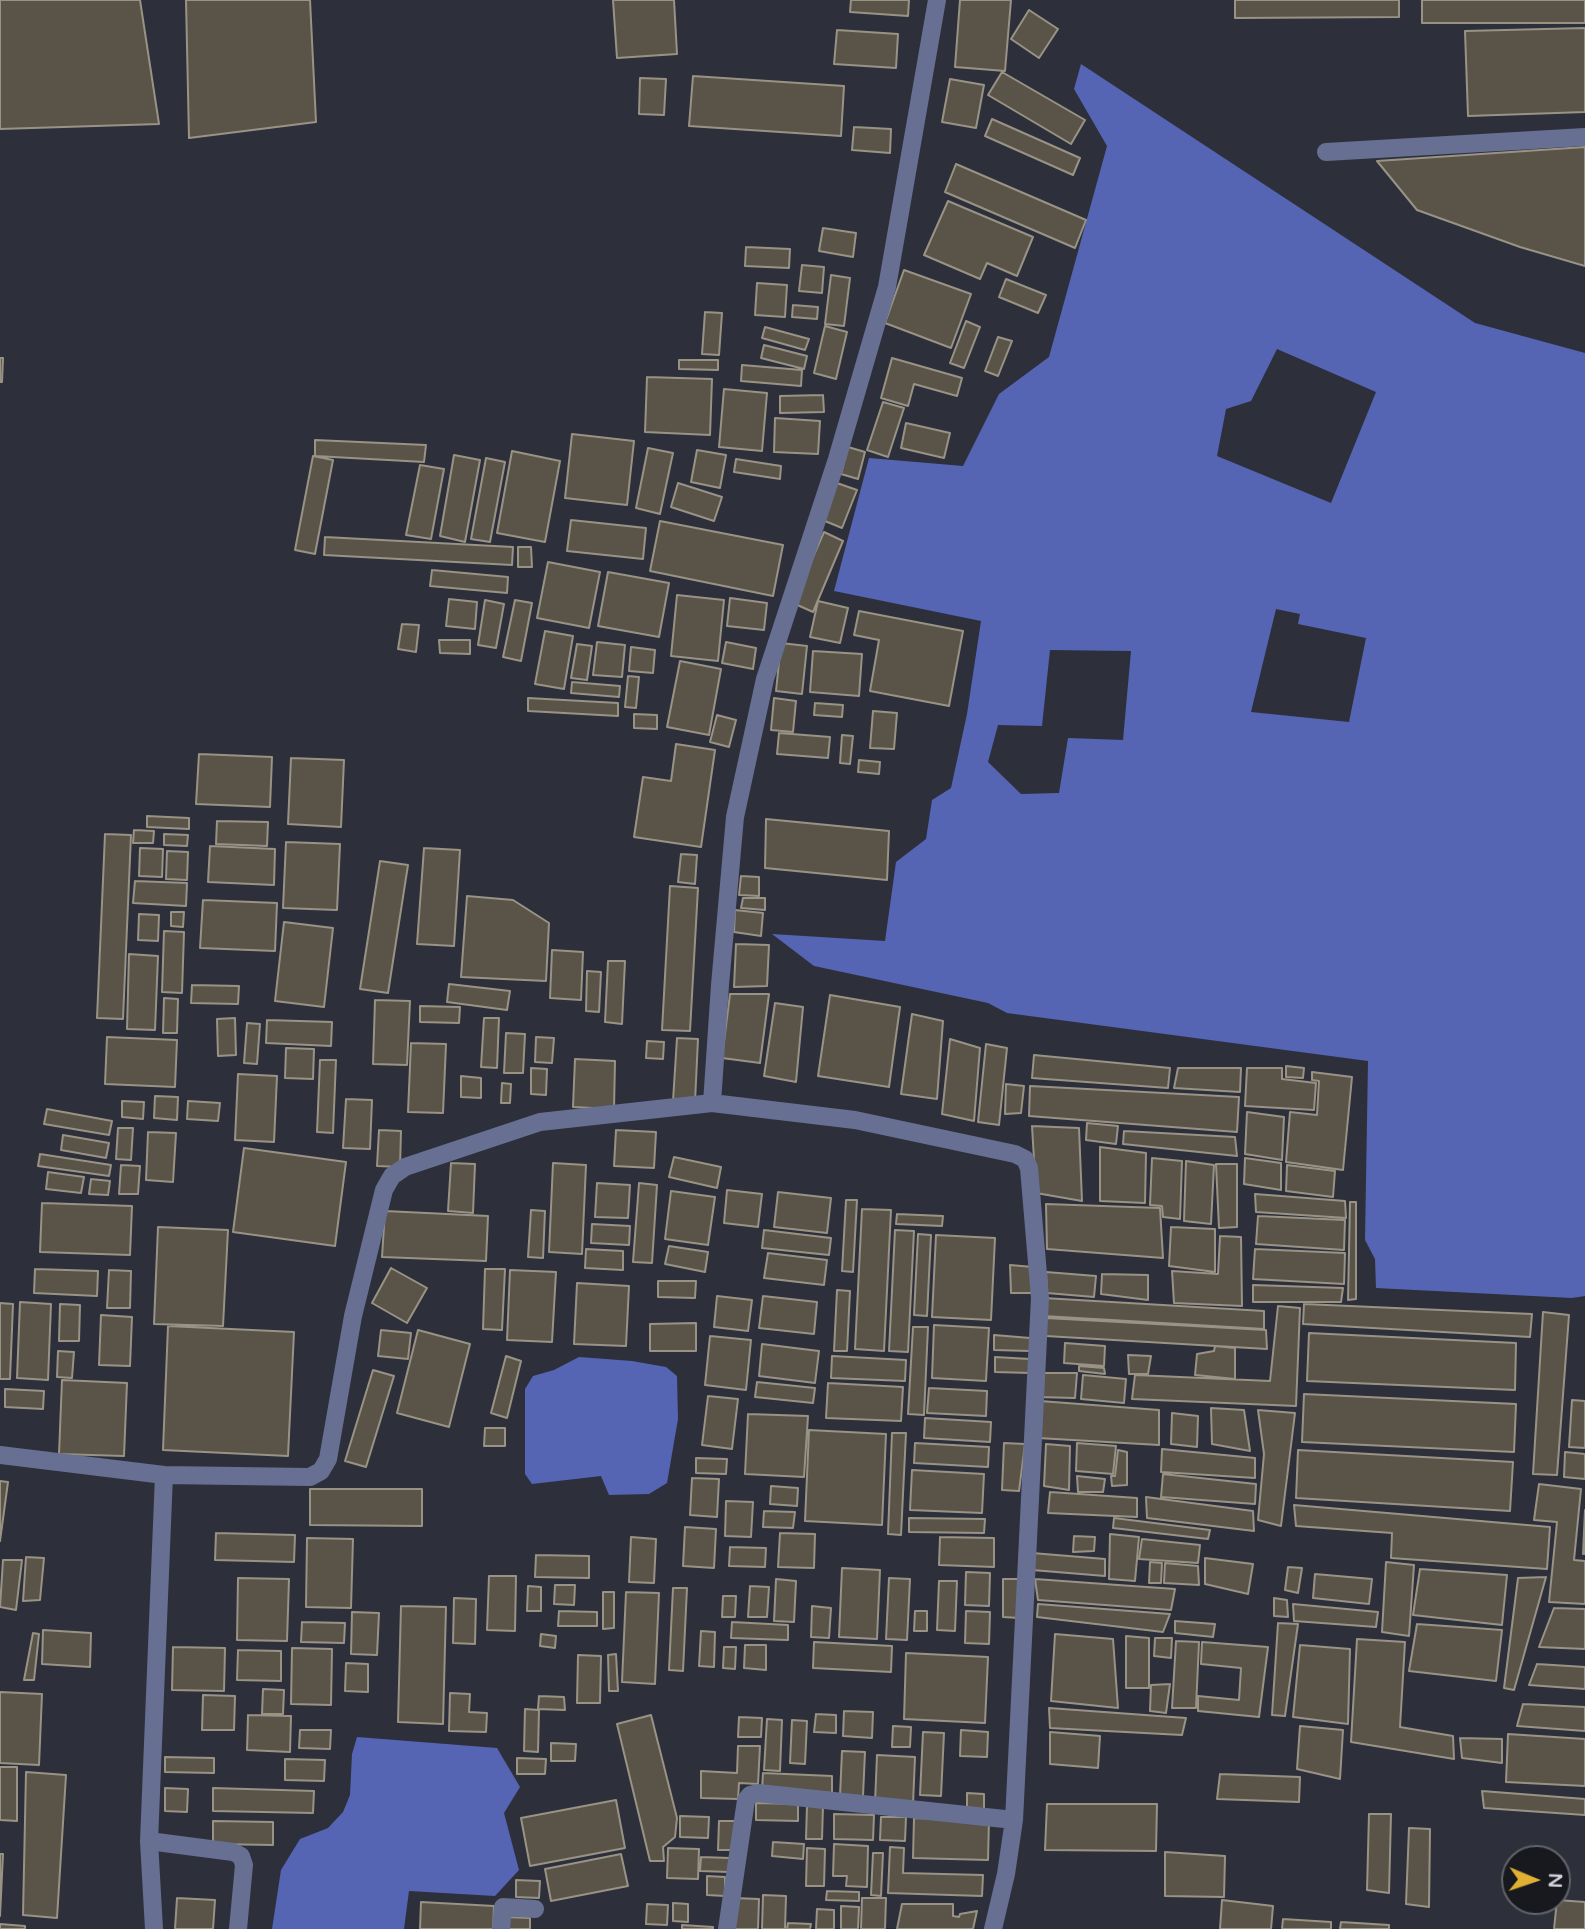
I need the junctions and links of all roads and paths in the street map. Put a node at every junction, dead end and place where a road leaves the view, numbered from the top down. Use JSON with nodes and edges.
{"nodes":[{"id":1,"x":937,"y":0,"type":"edge"},
{"id":2,"x":1585,"y":137,"type":"edge"},
{"id":3,"x":1326,"y":152,"type":"dead end"},
{"id":4,"x":712,"y":1103,"type":"junction"},
{"id":5,"x":0,"y":1455,"type":"edge"},
{"id":6,"x":164,"y":1475,"type":"junction"},
{"id":7,"x":1014,"y":1820,"type":"junction"},
{"id":8,"x":149,"y":1840,"type":"junction"},
{"id":9,"x":535,"y":1909,"type":"dead end"},
{"id":10,"x":154,"y":1929,"type":"edge"},
{"id":11,"x":238,"y":1929,"type":"edge"},
{"id":12,"x":501,"y":1929,"type":"edge"},
{"id":13,"x":727,"y":1929,"type":"edge"},
{"id":14,"x":993,"y":1929,"type":"edge"}],
"edges":[{"from":1,"to":4,"type":"street"},
{"from":2,"to":3,"type":"street"},
{"from":4,"to":6,"type":"street"},
{"from":4,"to":7,"type":"street"},
{"from":5,"to":6,"type":"street"},
{"from":6,"to":8,"type":"street"},
{"from":7,"to":13,"type":"street"},
{"from":7,"to":14,"type":"street"},
{"from":8,"to":10,"type":"street"},
{"from":8,"to":11,"type":"street"},
{"from":9,"to":12,"type":"street"}]}
